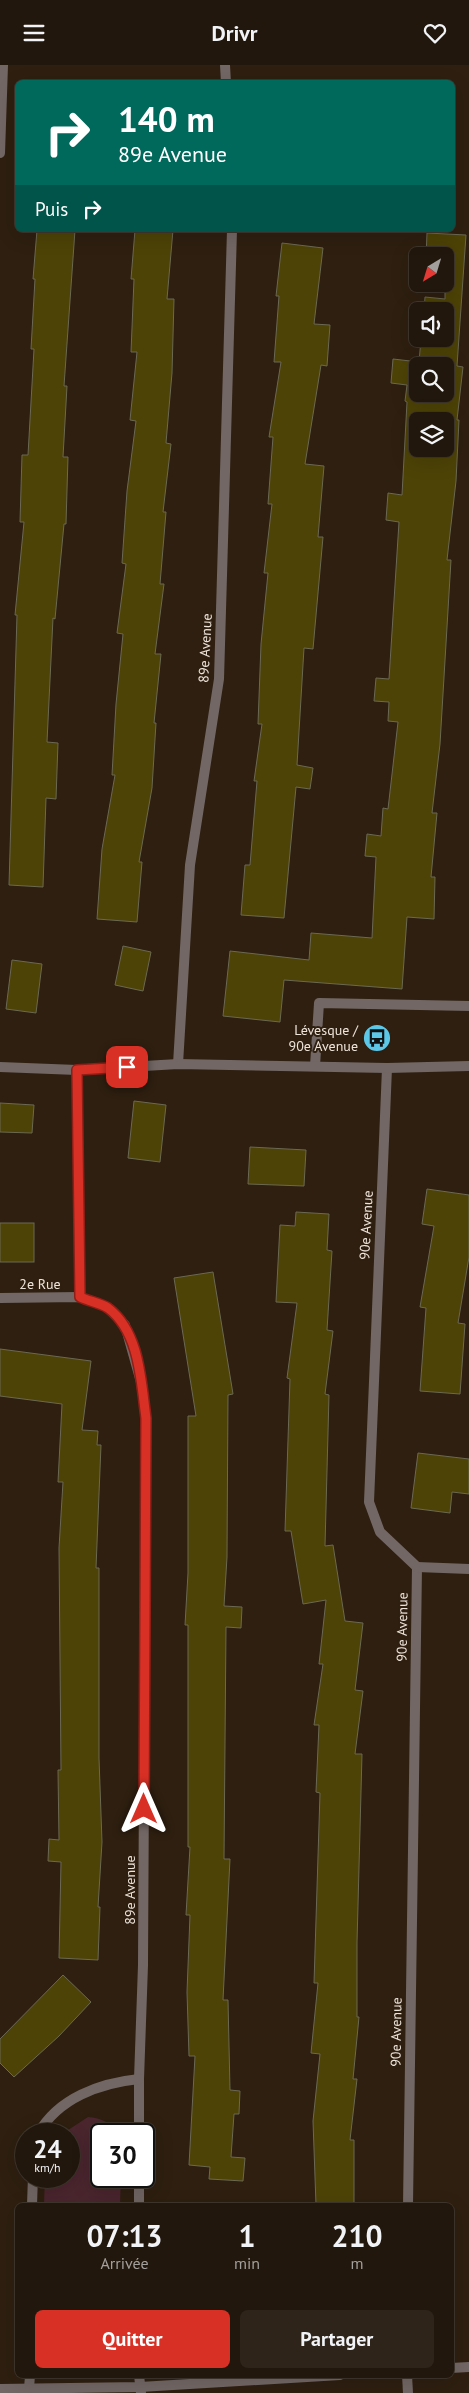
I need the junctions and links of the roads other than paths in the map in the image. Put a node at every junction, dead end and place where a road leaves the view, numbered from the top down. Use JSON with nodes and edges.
{"nodes":[{"id":1,"x":3,"y":65,"type":"edge"},
{"id":2,"x":225,"y":65,"type":"edge"},
{"id":3,"x":226,"y":80,"type":"edge"},
{"id":4,"x":0,"y":153,"type":"edge"},
{"id":5,"x":232,"y":232,"type":"edge"},
{"id":6,"x":469,"y":1007,"type":"edge"},
{"id":7,"x":178,"y":1064,"type":"junction"},
{"id":8,"x":469,"y":1066,"type":"edge"},
{"id":9,"x":0,"y":1067,"type":"edge"},
{"id":10,"x":315,"y":1067,"type":"junction"},
{"id":11,"x":387,"y":1069,"type":"junction"},
{"id":12,"x":77,"y":1070,"type":"junction"},
{"id":13,"x":80,"y":1297,"type":"junction"},
{"id":14,"x":0,"y":1298,"type":"edge"},
{"id":15,"x":417,"y":1567,"type":"junction"},
{"id":16,"x":469,"y":1569,"type":"edge"},
{"id":17,"x":139,"y":2079,"type":"junction"},
{"id":18,"x":46,"y":2123,"type":"edge"},
{"id":19,"x":140,"y":2123,"type":"edge"},
{"id":20,"x":33,"y":2188,"type":"edge"},
{"id":21,"x":139,"y":2188,"type":"edge"},
{"id":22,"x":32,"y":2203,"type":"edge"},
{"id":23,"x":139,"y":2203,"type":"edge"},
{"id":24,"x":408,"y":2203,"type":"edge"},
{"id":25,"x":469,"y":2367,"type":"edge"},
{"id":26,"x":454,"y":2368,"type":"edge"},
{"id":27,"x":30,"y":2378,"type":"edge"},
{"id":28,"x":300,"y":2378,"type":"edge"},
{"id":29,"x":407,"y":2378,"type":"edge"},
{"id":30,"x":0,"y":2389,"type":"edge"},
{"id":31,"x":30,"y":2389,"type":"junction"},
{"id":32,"x":140,"y":2390,"type":"edge"},
{"id":33,"x":408,"y":2393,"type":"edge"}],
"edges":[{"from":1,"to":4,"type":"street"},
{"from":2,"to":3,"type":"street"},
{"from":5,"to":7,"type":"street","name":"89e Avenue"},
{"from":6,"to":10,"type":"street"},
{"from":7,"to":10,"type":"street"},
{"from":7,"to":12,"type":"street"},
{"from":8,"to":11,"type":"street"},
{"from":9,"to":12,"type":"street"},
{"from":10,"to":11,"type":"street"},
{"from":11,"to":15,"type":"street","name":"90e Avenue"},
{"from":12,"to":13,"type":"street"},
{"from":13,"to":14,"type":"street","name":"2e Rue"},
{"from":13,"to":17,"type":"street","name":"89e Avenue"},
{"from":15,"to":16,"type":"street"},
{"from":15,"to":24,"type":"street","name":"90e Avenue"},
{"from":17,"to":18,"type":"street"},
{"from":17,"to":19,"type":"street","name":"89e Avenue"},
{"from":20,"to":22,"type":"street"},
{"from":21,"to":23,"type":"street"},
{"from":25,"to":26,"type":"street"},
{"from":27,"to":31,"type":"street"},
{"from":28,"to":32,"type":"street"},
{"from":29,"to":33,"type":"street"},
{"from":30,"to":31,"type":"street"},
{"from":31,"to":32,"type":"street"}]}
